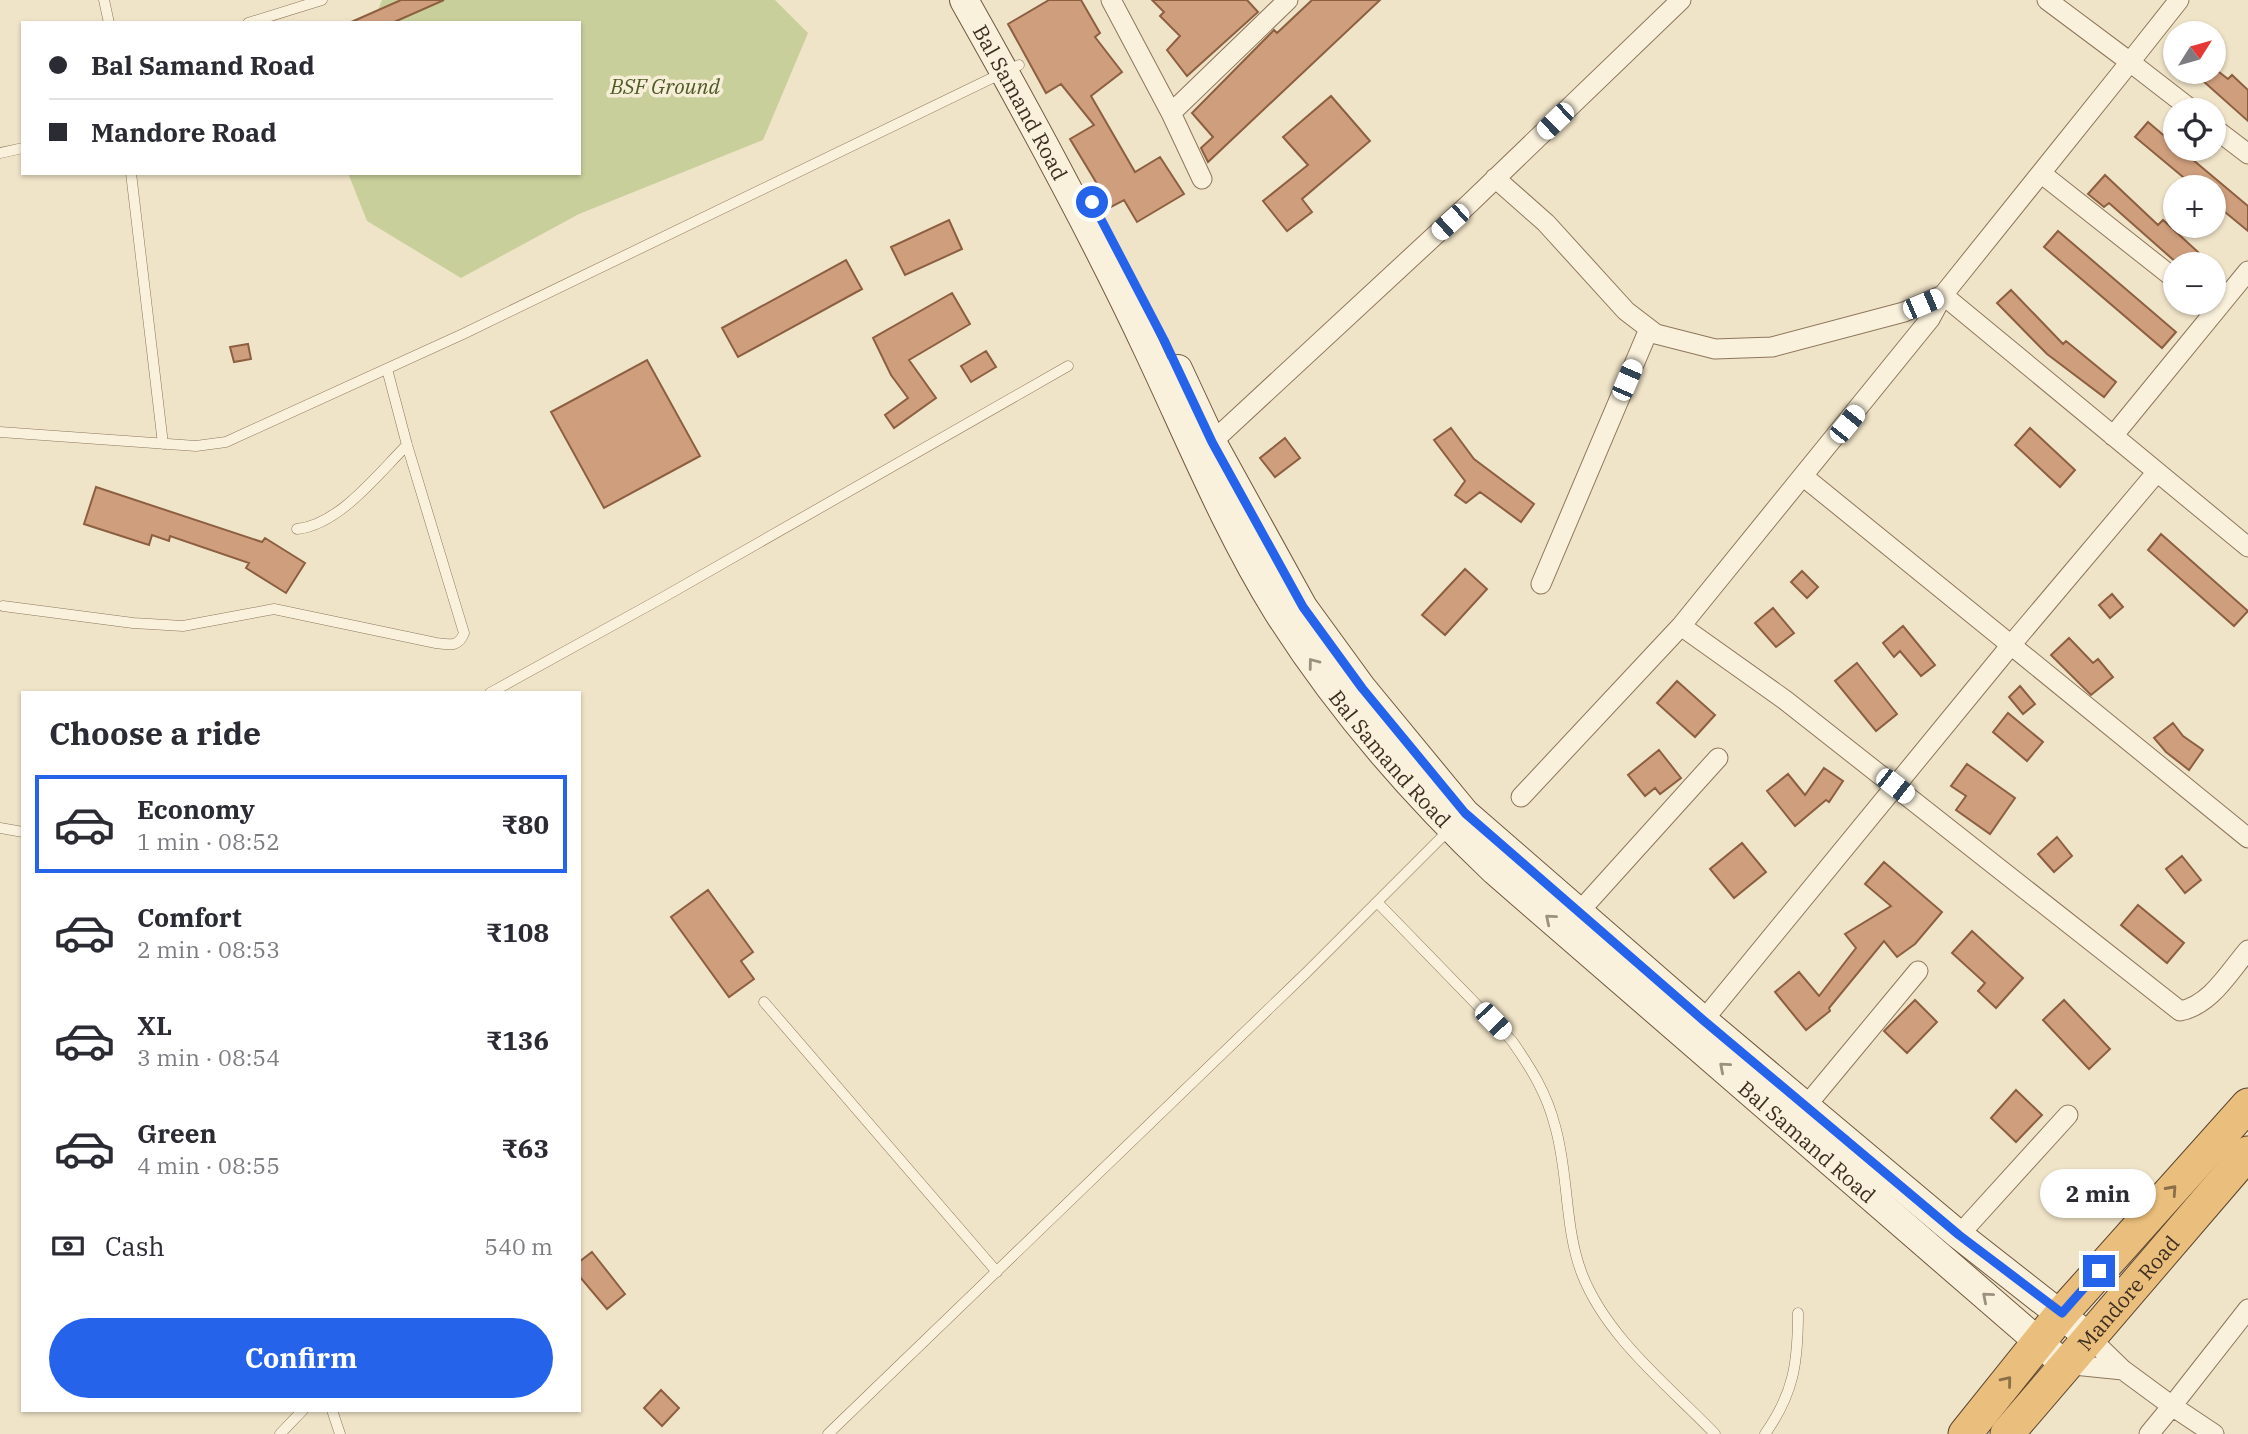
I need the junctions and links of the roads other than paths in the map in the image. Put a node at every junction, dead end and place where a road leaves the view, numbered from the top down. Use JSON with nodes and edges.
{"nodes":[{"id":1,"x":104,"y":0,"type":"edge"},
{"id":2,"x":322,"y":0,"type":"edge"},
{"id":3,"x":964,"y":0,"type":"edge"},
{"id":4,"x":986,"y":0,"type":"edge"},
{"id":5,"x":1288,"y":0,"type":"edge"},
{"id":6,"x":1681,"y":0,"type":"edge"},
{"id":7,"x":2047,"y":0,"type":"edge"},
{"id":8,"x":2179,"y":0,"type":"edge"},
{"id":9,"x":1114,"y":1,"type":"edge"},
{"id":10,"x":109,"y":21,"type":"edge"},
{"id":11,"x":254,"y":21,"type":"edge"},
{"id":12,"x":2130,"y":62,"type":"junction"},
{"id":13,"x":1012,"y":68,"type":"junction"},
{"id":14,"x":2176,"y":98,"type":"edge"},
{"id":15,"x":1171,"y":113,"type":"junction"},
{"id":16,"x":2226,"y":137,"type":"edge"},
{"id":17,"x":21,"y":148,"type":"edge"},
{"id":18,"x":0,"y":153,"type":"edge"},
{"id":19,"x":2248,"y":154,"type":"edge"},
{"id":20,"x":2042,"y":174,"type":"junction"},
{"id":21,"x":131,"y":175,"type":"edge"},
{"id":22,"x":1495,"y":178,"type":"junction"},
{"id":23,"x":1202,"y":179,"type":"dead end"},
{"id":24,"x":2163,"y":270,"type":"edge"},
{"id":25,"x":2248,"y":271,"type":"edge"},
{"id":26,"x":2226,"y":292,"type":"edge"},
{"id":27,"x":1943,"y":295,"type":"junction"},
{"id":28,"x":2204,"y":315,"type":"edge"},
{"id":29,"x":1649,"y":329,"type":"junction"},
{"id":30,"x":1068,"y":366,"type":"dead end"},
{"id":31,"x":387,"y":369,"type":"junction"},
{"id":32,"x":0,"y":432,"type":"edge"},
{"id":33,"x":2113,"y":436,"type":"junction"},
{"id":34,"x":1212,"y":442,"type":"junction"},
{"id":35,"x":163,"y":444,"type":"junction"},
{"id":36,"x":407,"y":445,"type":"junction"},
{"id":37,"x":2157,"y":472,"type":"junction"},
{"id":38,"x":1804,"y":477,"type":"junction"},
{"id":39,"x":298,"y":529,"type":"dead end"},
{"id":40,"x":2248,"y":547,"type":"edge"},
{"id":41,"x":1541,"y":584,"type":"dead end"},
{"id":42,"x":3,"y":606,"type":"dead end"},
{"id":43,"x":1681,"y":626,"type":"junction"},
{"id":44,"x":2011,"y":645,"type":"junction"},
{"id":45,"x":493,"y":691,"type":"edge"},
{"id":46,"x":1718,"y":758,"type":"dead end"},
{"id":47,"x":1895,"y":786,"type":"junction"},
{"id":48,"x":1521,"y":797,"type":"dead end"},
{"id":49,"x":0,"y":828,"type":"edge"},
{"id":50,"x":1450,"y":828,"type":"junction"},
{"id":51,"x":21,"y":832,"type":"edge"},
{"id":52,"x":2248,"y":838,"type":"edge"},
{"id":53,"x":1377,"y":902,"type":"junction"},
{"id":54,"x":1578,"y":913,"type":"junction"},
{"id":55,"x":2248,"y":950,"type":"edge"},
{"id":56,"x":1919,"y":971,"type":"dead end"},
{"id":57,"x":764,"y":1002,"type":"dead end"},
{"id":58,"x":1696,"y":1028,"type":"junction"},
{"id":59,"x":2248,"y":1105,"type":"edge"},
{"id":60,"x":1806,"y":1106,"type":"junction"},
{"id":61,"x":2068,"y":1115,"type":"dead end"},
{"id":62,"x":2248,"y":1153,"type":"edge"},
{"id":63,"x":1959,"y":1235,"type":"junction"},
{"id":64,"x":997,"y":1272,"type":"junction"},
{"id":65,"x":2248,"y":1309,"type":"edge"},
{"id":66,"x":1798,"y":1313,"type":"dead end"},
{"id":67,"x":2062,"y":1313,"type":"junction"},
{"id":68,"x":2089,"y":1337,"type":"junction"},
{"id":69,"x":2038,"y":1342,"type":"junction"},
{"id":70,"x":2064,"y":1364,"type":"junction"},
{"id":71,"x":2123,"y":1370,"type":"junction"},
{"id":72,"x":2172,"y":1406,"type":"junction"},
{"id":73,"x":301,"y":1412,"type":"edge"},
{"id":74,"x":333,"y":1412,"type":"edge"},
{"id":75,"x":280,"y":1434,"type":"edge"},
{"id":76,"x":340,"y":1434,"type":"edge"},
{"id":77,"x":828,"y":1434,"type":"edge"},
{"id":78,"x":1715,"y":1434,"type":"edge"},
{"id":79,"x":1765,"y":1434,"type":"edge"},
{"id":80,"x":1965,"y":1434,"type":"edge"},
{"id":81,"x":2007,"y":1434,"type":"edge"},
{"id":82,"x":2149,"y":1434,"type":"edge"},
{"id":83,"x":2214,"y":1434,"type":"edge"}],
"edges":[{"from":1,"to":10,"type":"lane"},
{"from":2,"to":11,"type":"lane"},
{"from":3,"to":13,"type":"main road","name":"Bal Samand Road"},
{"from":4,"to":13,"type":"main road","name":"Bal Samand Road"},
{"from":5,"to":15,"type":"street"},
{"from":6,"to":22,"type":"street"},
{"from":7,"to":12,"type":"street"},
{"from":8,"to":12,"type":"street"},
{"from":9,"to":15,"type":"street"},
{"from":12,"to":14,"type":"street"},
{"from":12,"to":20,"type":"street"},
{"from":13,"to":31,"type":"lane"},
{"from":13,"to":34,"type":"main road","name":"Bal Samand Road"},
{"from":50,"to":13,"type":"main road","name":"Bal Samand Road","one_way":true},
{"from":15,"to":23,"type":"street"},
{"from":16,"to":19,"type":"street"},
{"from":17,"to":18,"type":"lane"},
{"from":20,"to":24,"type":"street"},
{"from":20,"to":27,"type":"street"},
{"from":21,"to":35,"type":"lane"},
{"from":22,"to":29,"type":"street"},
{"from":22,"to":34,"type":"street"},
{"from":25,"to":26,"type":"street"},
{"from":27,"to":29,"type":"street"},
{"from":27,"to":33,"type":"street"},
{"from":27,"to":38,"type":"street"},
{"from":28,"to":33,"type":"street"},
{"from":29,"to":41,"type":"street"},
{"from":30,"to":45,"type":"lane"},
{"from":31,"to":35,"type":"lane"},
{"from":31,"to":36,"type":"lane"},
{"from":32,"to":35,"type":"lane"},
{"from":33,"to":37,"type":"street"},
{"from":34,"to":54,"type":"main road","name":"Bal Samand Road"},
{"from":36,"to":39,"type":"lane"},
{"from":36,"to":42,"type":"lane"},
{"from":37,"to":40,"type":"street"},
{"from":37,"to":44,"type":"street"},
{"from":38,"to":43,"type":"street"},
{"from":38,"to":44,"type":"street"},
{"from":43,"to":47,"type":"street"},
{"from":43,"to":48,"type":"street"},
{"from":44,"to":47,"type":"street"},
{"from":44,"to":52,"type":"street"},
{"from":46,"to":54,"type":"street"},
{"from":47,"to":55,"type":"street"},
{"from":47,"to":58,"type":"street"},
{"from":49,"to":51,"type":"lane"},
{"from":50,"to":53,"type":"lane"},
{"from":58,"to":50,"type":"main road","name":"Bal Samand Road","one_way":true},
{"from":53,"to":64,"type":"lane"},
{"from":53,"to":78,"type":"lane"},
{"from":54,"to":58,"type":"main road","name":"Bal Samand Road"},
{"from":56,"to":60,"type":"street"},
{"from":57,"to":64,"type":"lane"},
{"from":58,"to":60,"type":"main road","name":"Bal Samand Road"},
{"from":69,"to":58,"type":"main road","name":"Bal Samand Road","one_way":true},
{"from":67,"to":59,"type":"highway","name":"Mandore Road","one_way":true},
{"from":60,"to":63,"type":"main road","name":"Bal Samand Road"},
{"from":61,"to":63,"type":"street"},
{"from":62,"to":68,"type":"highway","name":"Mandore Road"},
{"from":63,"to":67,"type":"main road","name":"Bal Samand Road"},
{"from":64,"to":77,"type":"lane"},
{"from":65,"to":72,"type":"street"},
{"from":66,"to":79,"type":"lane"},
{"from":67,"to":68,"type":"main road","name":"Bal Samand Road"},
{"from":67,"to":69,"type":"highway","name":"Mandore Road"},
{"from":68,"to":70,"type":"highway","name":"Mandore Road"},
{"from":68,"to":71,"type":"street"},
{"from":69,"to":70,"type":"main road","name":"Bal Samand Road"},
{"from":80,"to":69,"type":"highway","name":"Mandore Road","one_way":true},
{"from":70,"to":71,"type":"street"},
{"from":70,"to":81,"type":"highway","name":"Mandore Road"},
{"from":71,"to":72,"type":"street"},
{"from":72,"to":82,"type":"street"},
{"from":72,"to":83,"type":"street"},
{"from":73,"to":75,"type":"lane"},
{"from":74,"to":76,"type":"lane"}]}
